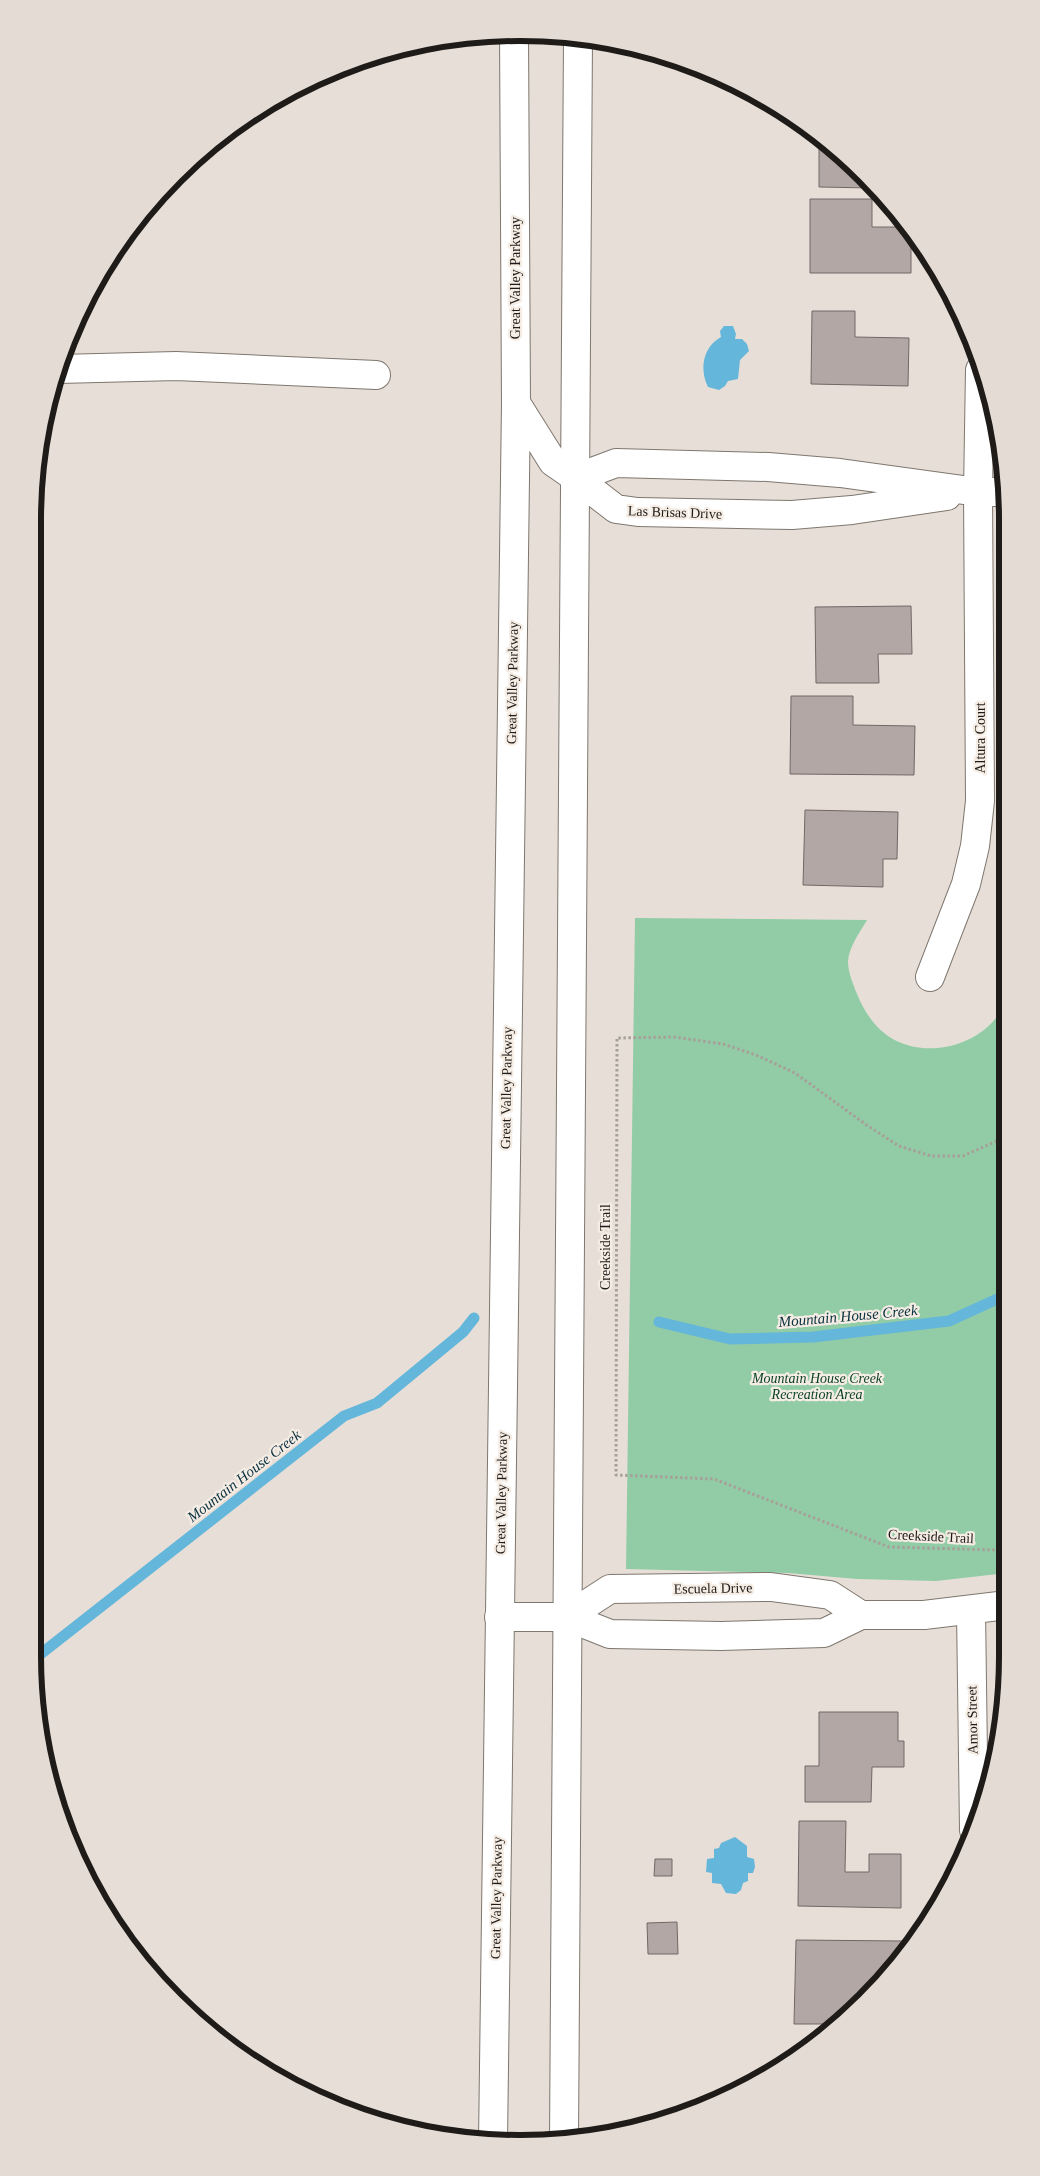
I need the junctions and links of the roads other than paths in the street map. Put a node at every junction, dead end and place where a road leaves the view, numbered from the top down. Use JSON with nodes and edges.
{"nodes":[{"id":1,"x":514,"y":41,"type":"edge"},
{"id":2,"x":578,"y":45,"type":"edge"},
{"id":3,"x":66,"y":369,"type":"edge"},
{"id":4,"x":376,"y":375,"type":"dead end"},
{"id":5,"x":983,"y":398,"type":"edge"},
{"id":6,"x":516,"y":403,"type":"junction"},
{"id":7,"x":576,"y":478,"type":"junction"},
{"id":8,"x":991,"y":492,"type":"edge"},
{"id":9,"x":930,"y":977,"type":"dead end"},
{"id":10,"x":999,"y":1606,"type":"edge"},
{"id":11,"x":971,"y":1610,"type":"junction"},
{"id":12,"x":861,"y":1615,"type":"junction"},
{"id":13,"x":499,"y":1617,"type":"junction"},
{"id":14,"x":567,"y":1617,"type":"junction"},
{"id":15,"x":974,"y":1808,"type":"edge"},
{"id":16,"x":564,"y":2133,"type":"edge"},
{"id":17,"x":493,"y":2134,"type":"edge"}],
"edges":[{"from":1,"to":6,"type":"main road","name":"Great Valley Parkway"},
{"from":2,"to":7,"type":"main road"},
{"from":3,"to":4,"type":"main road"},
{"from":5,"to":8,"type":"main road","name":"Altura Court"},
{"from":6,"to":7,"type":"main road","name":"Las Brisas Drive"},
{"from":6,"to":13,"type":"main road","name":"Great Valley Parkway"},
{"from":7,"to":8,"type":"main road"},
{"from":7,"to":8,"type":"main road","name":"Las Brisas Drive"},
{"from":7,"to":14,"type":"main road"},
{"from":8,"to":9,"type":"main road","name":"Altura Court"},
{"from":10,"to":11,"type":"main road"},
{"from":11,"to":12,"type":"main road"},
{"from":11,"to":15,"type":"main road","name":"Amor Street"},
{"from":12,"to":14,"type":"main road"},
{"from":12,"to":14,"type":"main road","name":"Escuela Drive"},
{"from":13,"to":14,"type":"main road"},
{"from":13,"to":17,"type":"main road","name":"Great Valley Parkway"},
{"from":14,"to":16,"type":"main road"}]}
